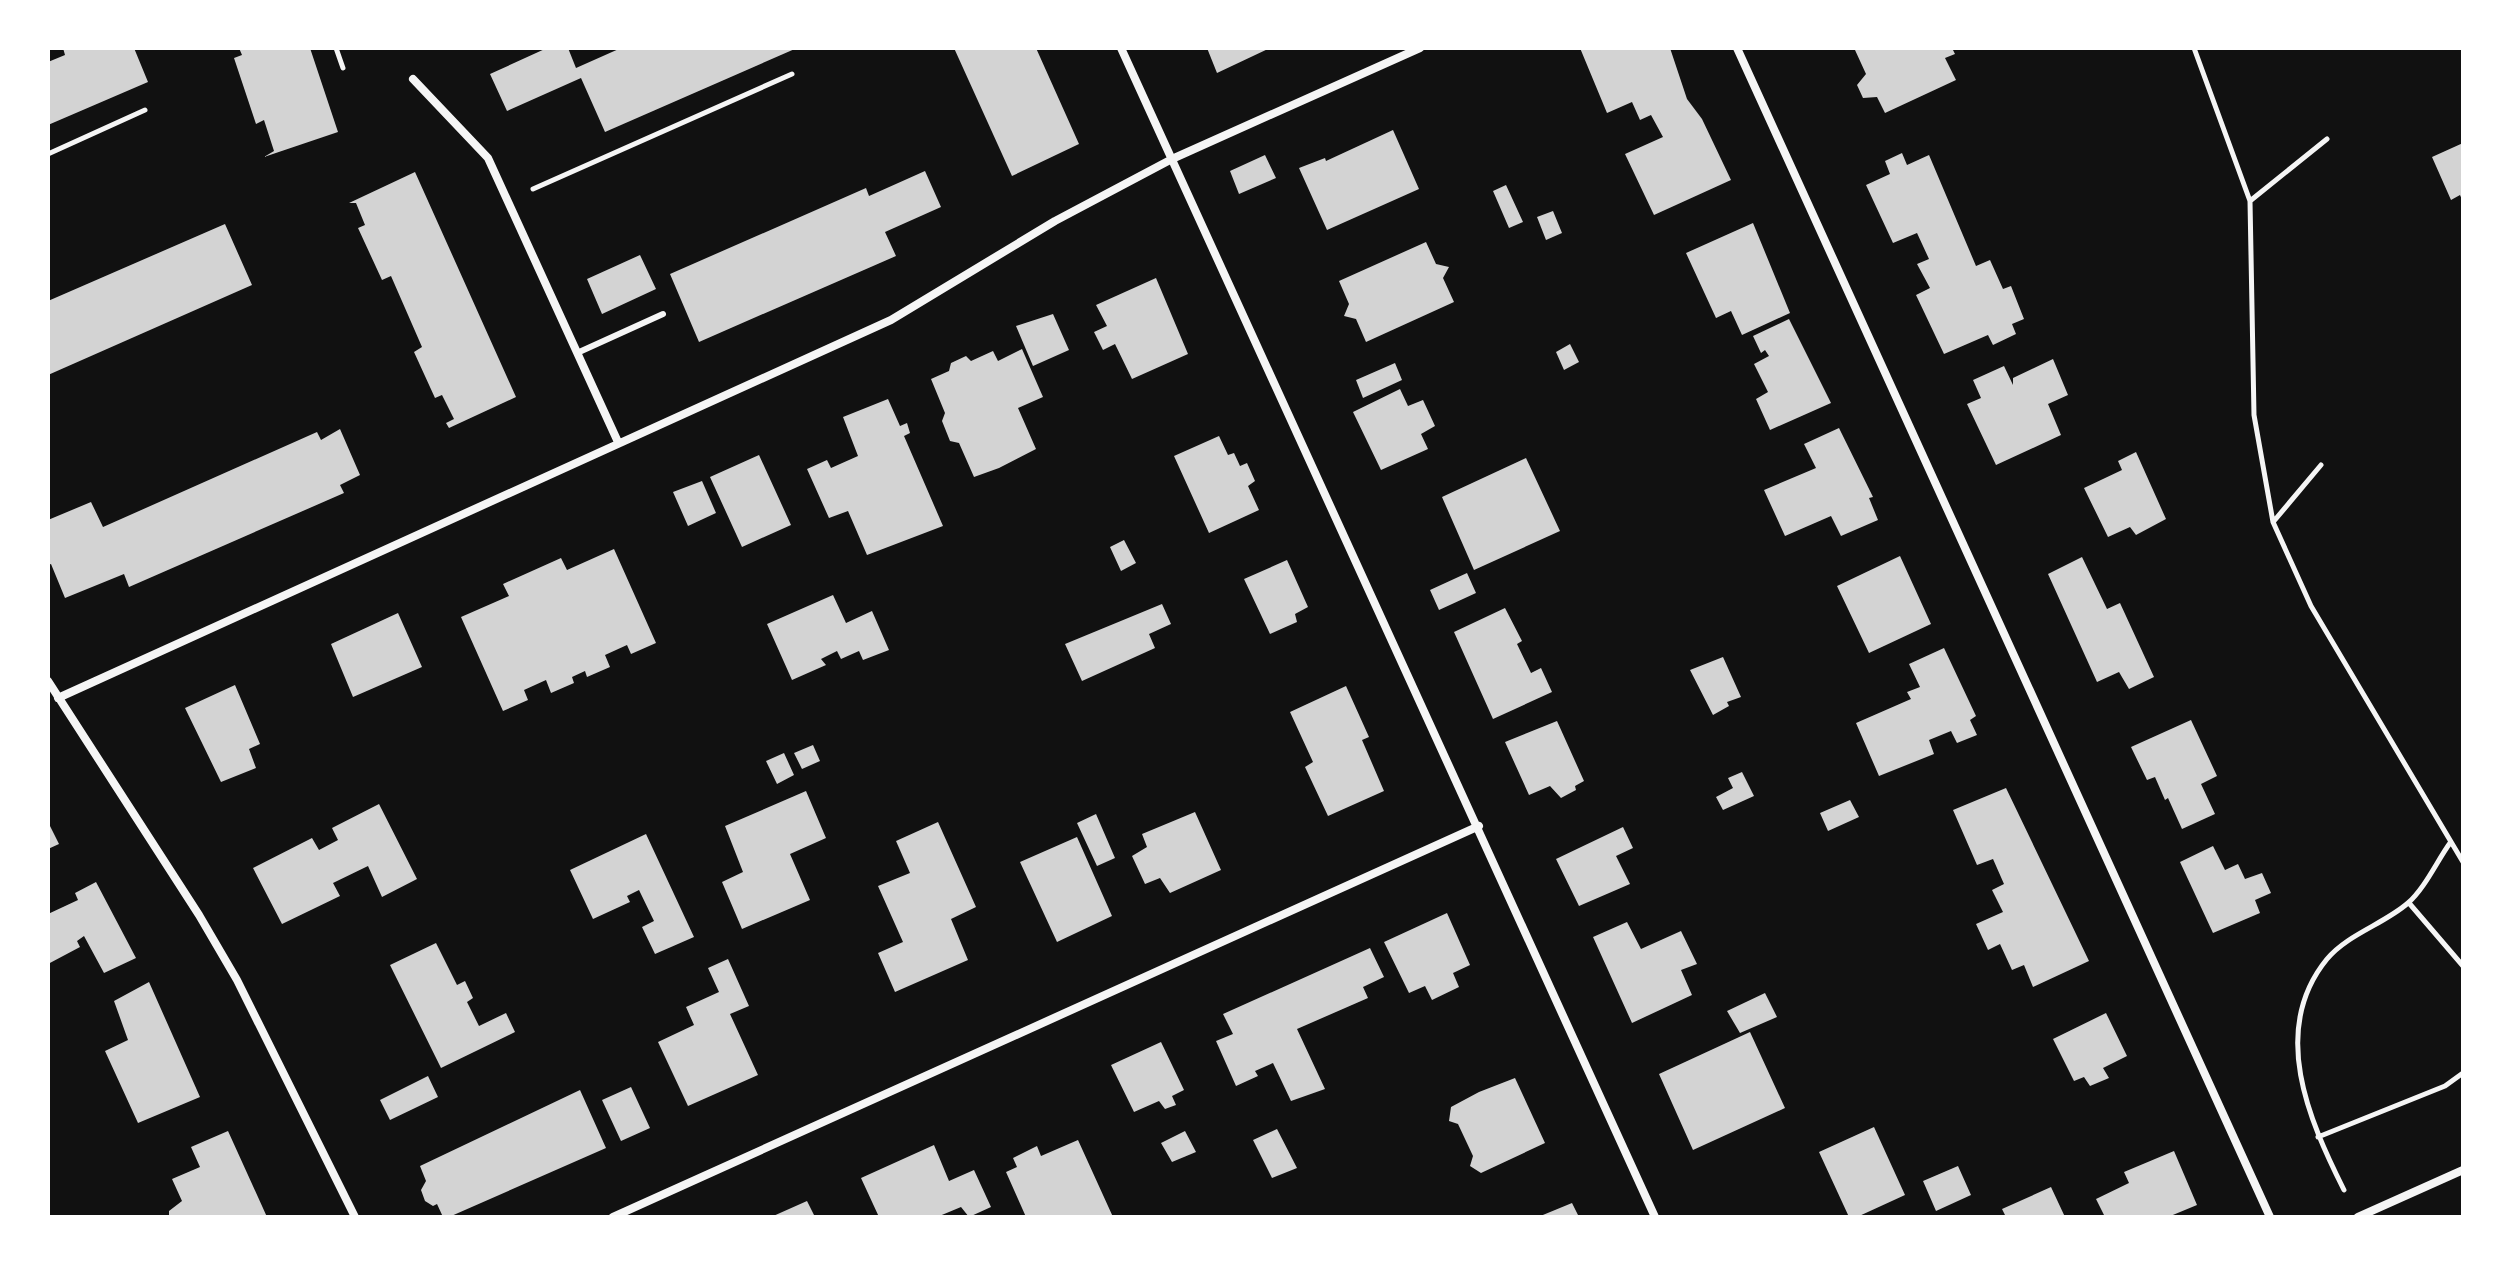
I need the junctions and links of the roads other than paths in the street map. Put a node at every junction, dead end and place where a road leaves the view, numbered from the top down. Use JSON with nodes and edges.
{"nodes":[{"id":1,"x":1121,"y":48,"type":"edge"},
{"id":2,"x":1420,"y":48,"type":"edge"},
{"id":3,"x":1737,"y":48,"type":"edge"},
{"id":4,"x":413,"y":79,"type":"dead end"},
{"id":5,"x":1172,"y":159,"type":"junction"},
{"id":6,"x":663,"y":314,"type":"dead end"},
{"id":7,"x":577,"y":353,"type":"junction"},
{"id":8,"x":618,"y":442,"type":"junction"},
{"id":9,"x":48,"y":681,"type":"edge"},
{"id":10,"x":58,"y":698,"type":"junction"},
{"id":11,"x":1479,"y":826,"type":"junction"},
{"id":12,"x":2463,"y":1170,"type":"edge"},
{"id":13,"x":355,"y":1217,"type":"edge"},
{"id":14,"x":613,"y":1217,"type":"edge"},
{"id":15,"x":1655,"y":1217,"type":"edge"},
{"id":16,"x":2270,"y":1217,"type":"edge"},
{"id":17,"x":2358,"y":1217,"type":"edge"}],
"edges":[{"from":1,"to":5,"type":"street"},
{"from":2,"to":5,"type":"street"},
{"from":3,"to":16,"type":"street"},
{"from":4,"to":7,"type":"street"},
{"from":5,"to":8,"type":"street"},
{"from":5,"to":11,"type":"street"},
{"from":6,"to":7,"type":"lane"},
{"from":7,"to":8,"type":"street"},
{"from":8,"to":10,"type":"street"},
{"from":9,"to":10,"type":"street"},
{"from":10,"to":13,"type":"street"},
{"from":11,"to":14,"type":"street"},
{"from":11,"to":15,"type":"street"},
{"from":12,"to":17,"type":"street"}]}
